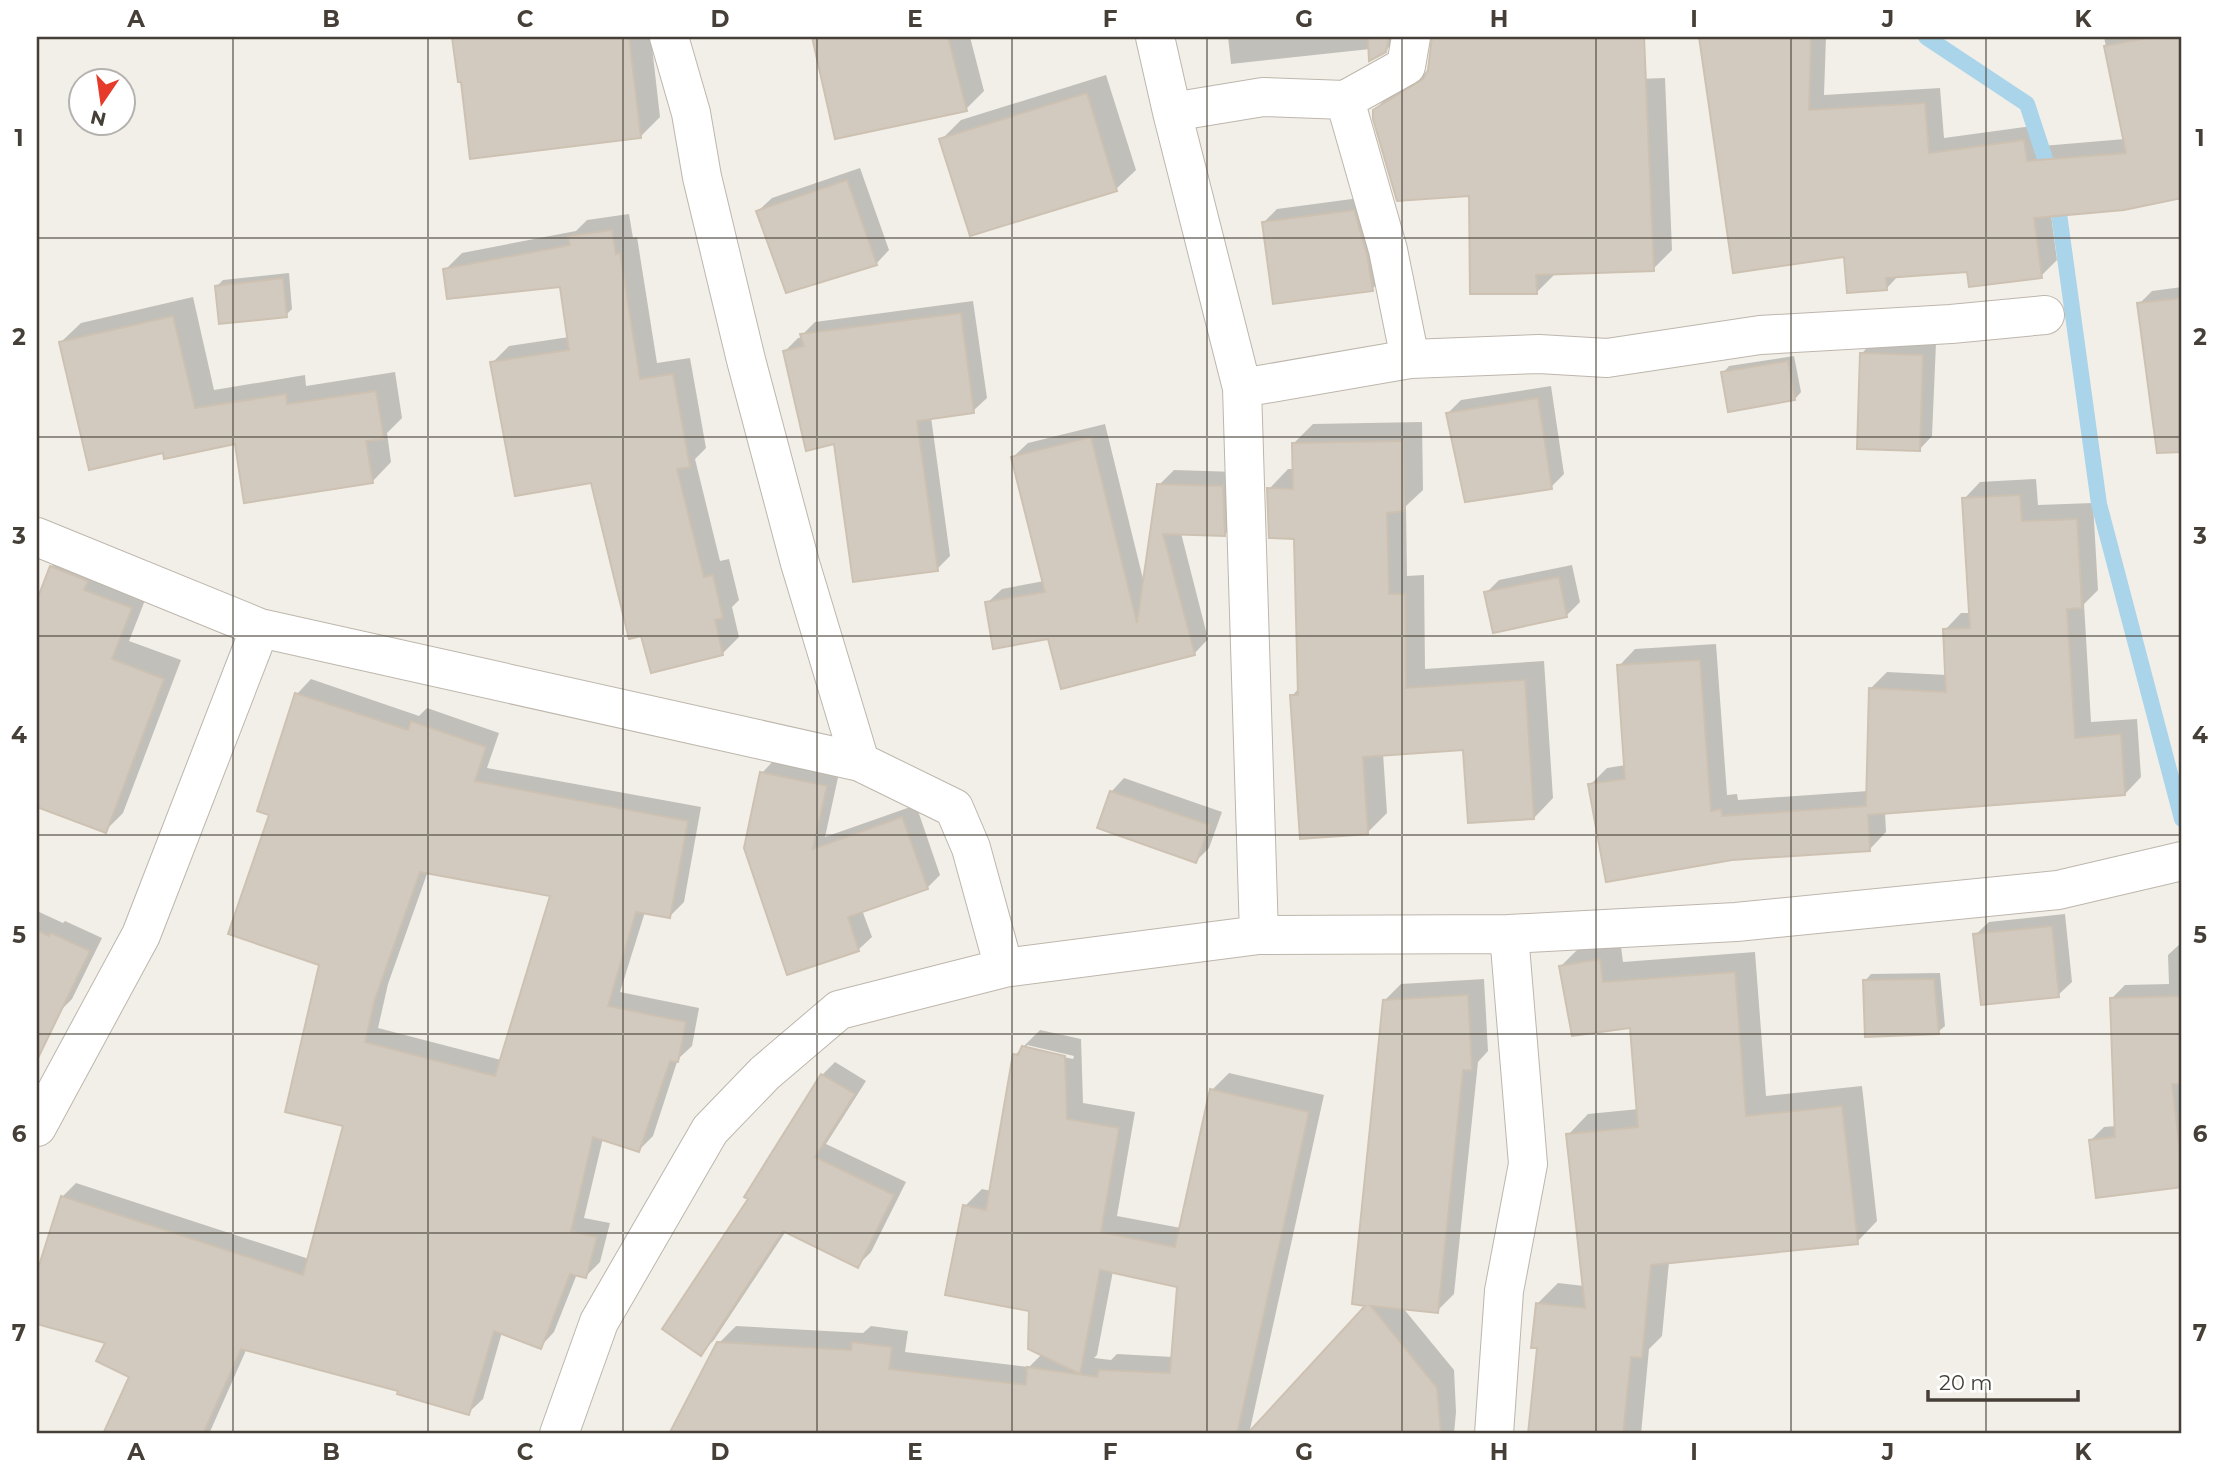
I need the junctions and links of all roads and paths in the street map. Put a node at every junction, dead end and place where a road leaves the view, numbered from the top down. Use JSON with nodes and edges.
{"nodes":[{"id":1,"x":669,"y":37,"type":"edge"},
{"id":2,"x":1155,"y":37,"type":"edge"},
{"id":3,"x":1412,"y":37,"type":"edge"},
{"id":4,"x":1345,"y":100,"type":"junction"},
{"id":5,"x":1172,"y":112,"type":"junction"},
{"id":6,"x":2045,"y":315,"type":"dead end"},
{"id":7,"x":1410,"y":359,"type":"junction"},
{"id":8,"x":1242,"y":388,"type":"junction"},
{"id":9,"x":37,"y":537,"type":"edge"},
{"id":10,"x":260,"y":628,"type":"junction"},
{"id":11,"x":860,"y":762,"type":"junction"},
{"id":12,"x":2182,"y":861,"type":"edge"},
{"id":13,"x":1509,"y":934,"type":"junction"},
{"id":14,"x":1259,"y":935,"type":"junction"},
{"id":15,"x":1004,"y":968,"type":"junction"},
{"id":16,"x":37,"y":1127,"type":"edge"},
{"id":17,"x":559,"y":1434,"type":"edge"},
{"id":18,"x":1494,"y":1434,"type":"edge"}],
"edges":[{"from":1,"to":11,"type":"street"},
{"from":2,"to":5,"type":"street"},
{"from":3,"to":4,"type":"street"},
{"from":4,"to":5,"type":"street"},
{"from":4,"to":7,"type":"street"},
{"from":5,"to":8,"type":"street"},
{"from":6,"to":7,"type":"street"},
{"from":7,"to":8,"type":"street"},
{"from":8,"to":14,"type":"street"},
{"from":9,"to":10,"type":"street"},
{"from":10,"to":11,"type":"street"},
{"from":10,"to":16,"type":"street"},
{"from":11,"to":15,"type":"street"},
{"from":12,"to":13,"type":"street"},
{"from":13,"to":14,"type":"street"},
{"from":13,"to":18,"type":"street"},
{"from":14,"to":15,"type":"street"},
{"from":15,"to":17,"type":"street"}]}
